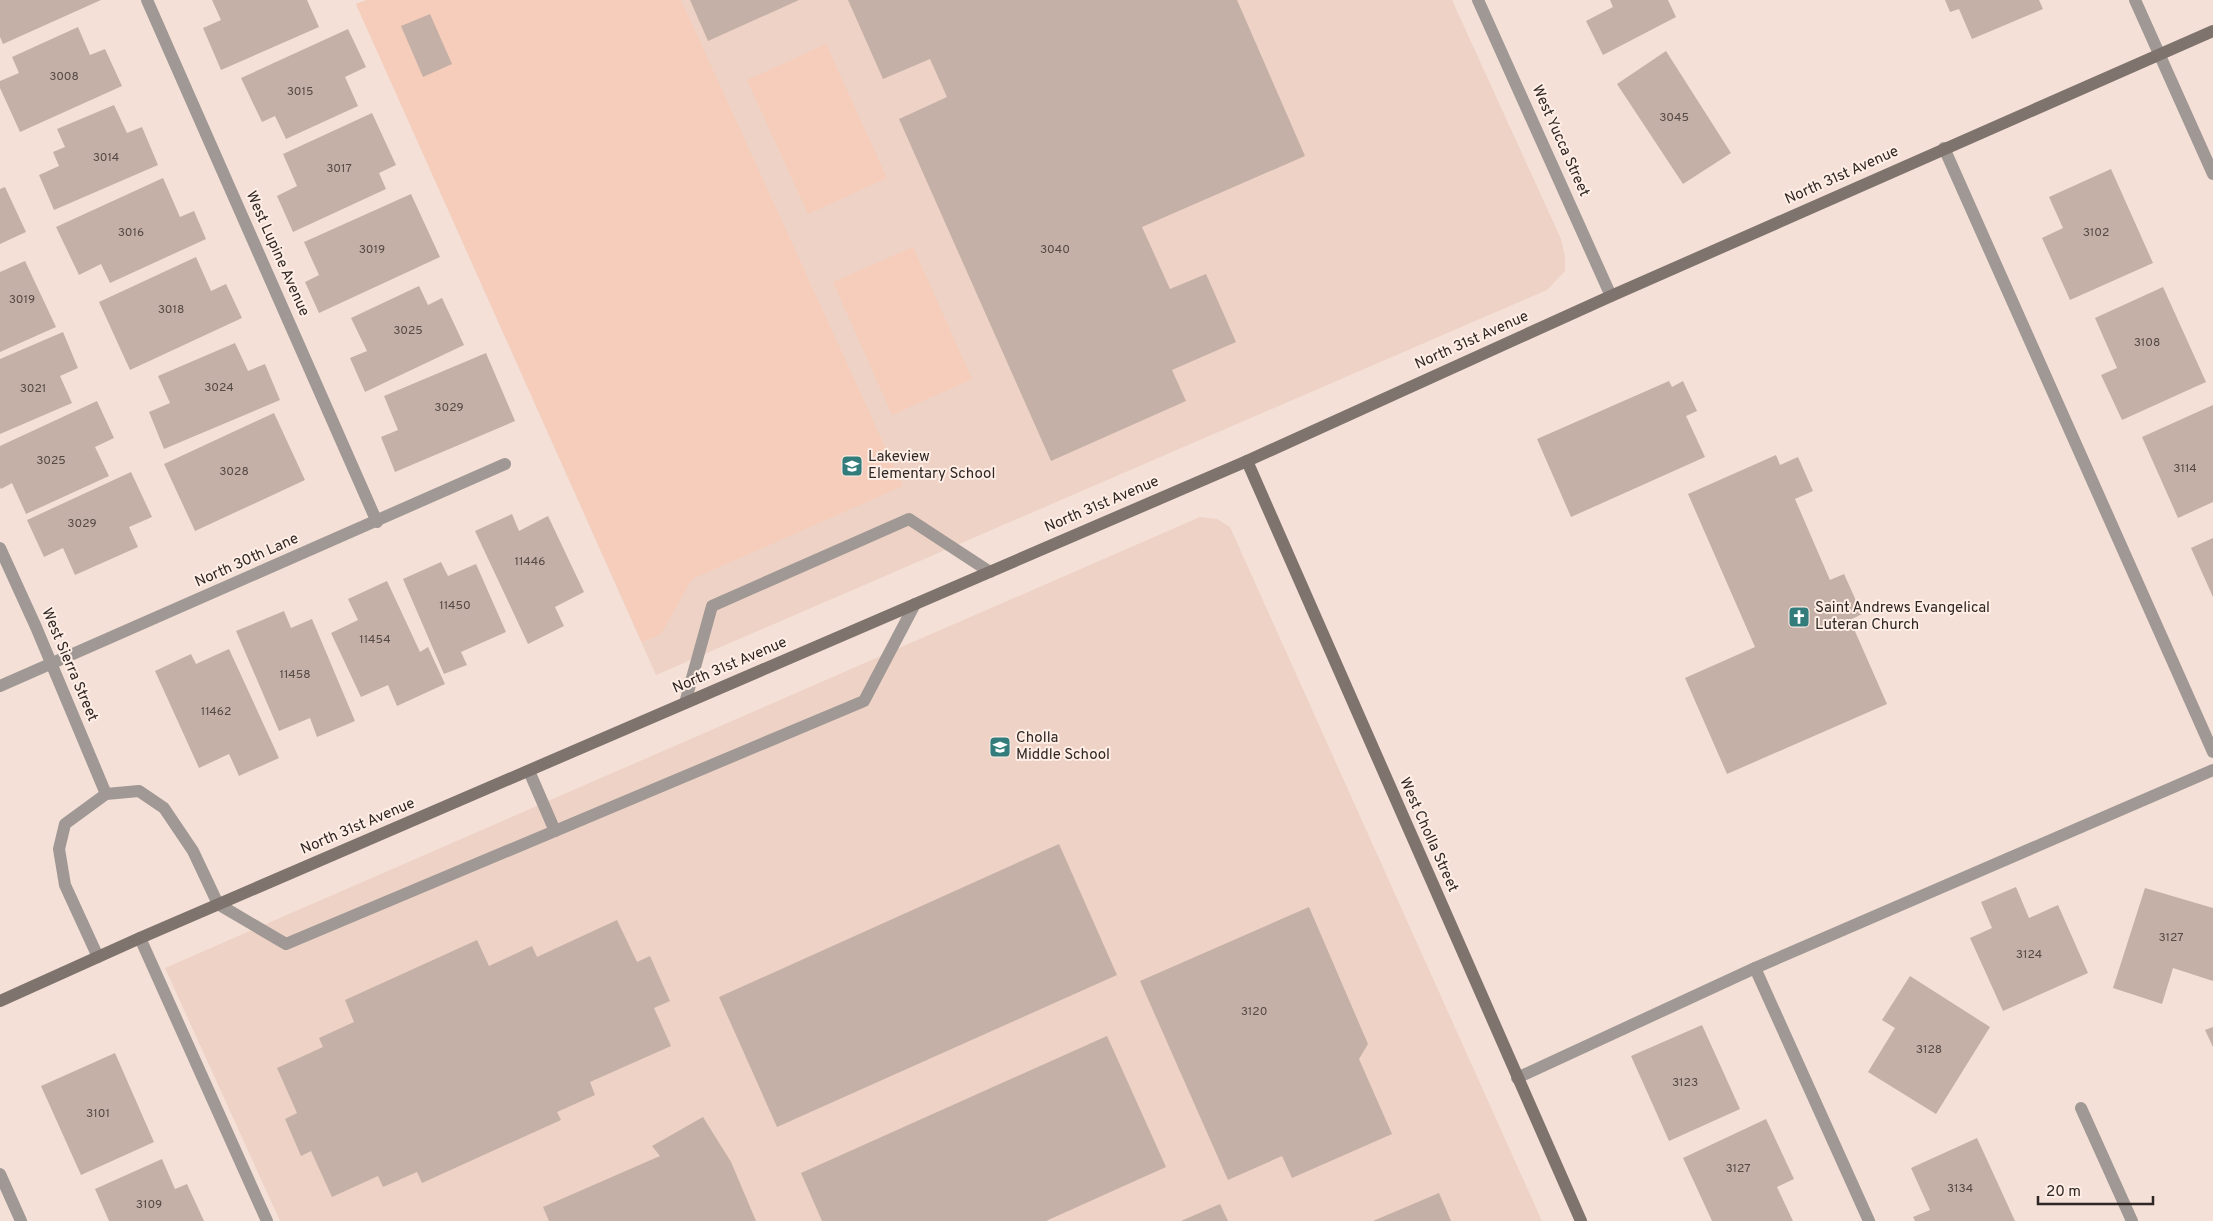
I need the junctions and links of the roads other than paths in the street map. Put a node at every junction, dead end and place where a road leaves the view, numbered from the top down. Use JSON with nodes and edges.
{"nodes":[{"id":1,"x":147,"y":0,"type":"edge"},
{"id":2,"x":1478,"y":0,"type":"edge"},
{"id":3,"x":2135,"y":0,"type":"edge"},
{"id":4,"x":2213,"y":31,"type":"edge"},
{"id":5,"x":2160,"y":54,"type":"junction"},
{"id":6,"x":1944,"y":148,"type":"junction"},
{"id":7,"x":2213,"y":174,"type":"edge"},
{"id":8,"x":1611,"y":296,"type":"junction"},
{"id":9,"x":1247,"y":461,"type":"junction"},
{"id":10,"x":506,"y":464,"type":"dead end"},
{"id":11,"x":377,"y":522,"type":"junction"},
{"id":12,"x":0,"y":548,"type":"edge"},
{"id":13,"x":990,"y":572,"type":"junction"},
{"id":14,"x":916,"y":604,"type":"junction"},
{"id":15,"x":51,"y":664,"type":"junction"},
{"id":16,"x":0,"y":686,"type":"edge"},
{"id":17,"x":685,"y":703,"type":"junction"},
{"id":18,"x":2213,"y":752,"type":"edge"},
{"id":19,"x":2213,"y":770,"type":"edge"},
{"id":20,"x":529,"y":771,"type":"junction"},
{"id":21,"x":106,"y":794,"type":"junction"},
{"id":22,"x":555,"y":831,"type":"junction"},
{"id":23,"x":218,"y":904,"type":"junction"},
{"id":24,"x":140,"y":938,"type":"junction"},
{"id":25,"x":98,"y":957,"type":"junction"},
{"id":26,"x":1755,"y":968,"type":"junction"},
{"id":27,"x":0,"y":1002,"type":"edge"},
{"id":28,"x":1517,"y":1078,"type":"junction"},
{"id":29,"x":2082,"y":1108,"type":"dead end"},
{"id":30,"x":0,"y":1174,"type":"edge"},
{"id":31,"x":21,"y":1221,"type":"edge"},
{"id":32,"x":267,"y":1221,"type":"edge"},
{"id":33,"x":1581,"y":1221,"type":"edge"},
{"id":34,"x":1869,"y":1221,"type":"edge"},
{"id":35,"x":2132,"y":1221,"type":"edge"}],
"edges":[{"from":1,"to":11,"type":"street","name":"West Lupine Avenue"},
{"from":2,"to":8,"type":"street","name":"West Yucca Street"},
{"from":3,"to":5,"type":"street"},
{"from":4,"to":5,"type":"street","name":"North 31st Avenue"},
{"from":5,"to":6,"type":"street","name":"North 31st Avenue"},
{"from":5,"to":7,"type":"street"},
{"from":6,"to":8,"type":"street","name":"North 31st Avenue"},
{"from":6,"to":18,"type":"street"},
{"from":8,"to":9,"type":"street","name":"North 31st Avenue"},
{"from":9,"to":13,"type":"street","name":"North 31st Avenue"},
{"from":9,"to":28,"type":"street","name":"West Cholla Street"},
{"from":10,"to":11,"type":"street","name":"North 30th Lane"},
{"from":11,"to":15,"type":"street","name":"North 30th Lane"},
{"from":12,"to":15,"type":"street","name":"West Sierra Street"},
{"from":13,"to":14,"type":"street","name":"North 31st Avenue"},
{"from":13,"to":17,"type":"street"},
{"from":14,"to":17,"type":"street","name":"North 31st Avenue"},
{"from":14,"to":22,"type":"street"},
{"from":15,"to":16,"type":"street","name":"North 30th Lane"},
{"from":15,"to":21,"type":"street","name":"West Sierra Street"},
{"from":17,"to":20,"type":"street","name":"North 31st Avenue"},
{"from":19,"to":26,"type":"street"},
{"from":20,"to":22,"type":"street"},
{"from":20,"to":23,"type":"street","name":"North 31st Avenue"},
{"from":21,"to":23,"type":"street"},
{"from":21,"to":25,"type":"street"},
{"from":22,"to":23,"type":"street"},
{"from":23,"to":24,"type":"street","name":"North 31st Avenue"},
{"from":24,"to":25,"type":"street","name":"North 31st Avenue"},
{"from":24,"to":32,"type":"street"},
{"from":25,"to":27,"type":"street","name":"North 31st Avenue"},
{"from":26,"to":28,"type":"street"},
{"from":26,"to":34,"type":"street"},
{"from":28,"to":33,"type":"street","name":"West Cholla Street"},
{"from":29,"to":35,"type":"street"},
{"from":30,"to":31,"type":"street"}]}
